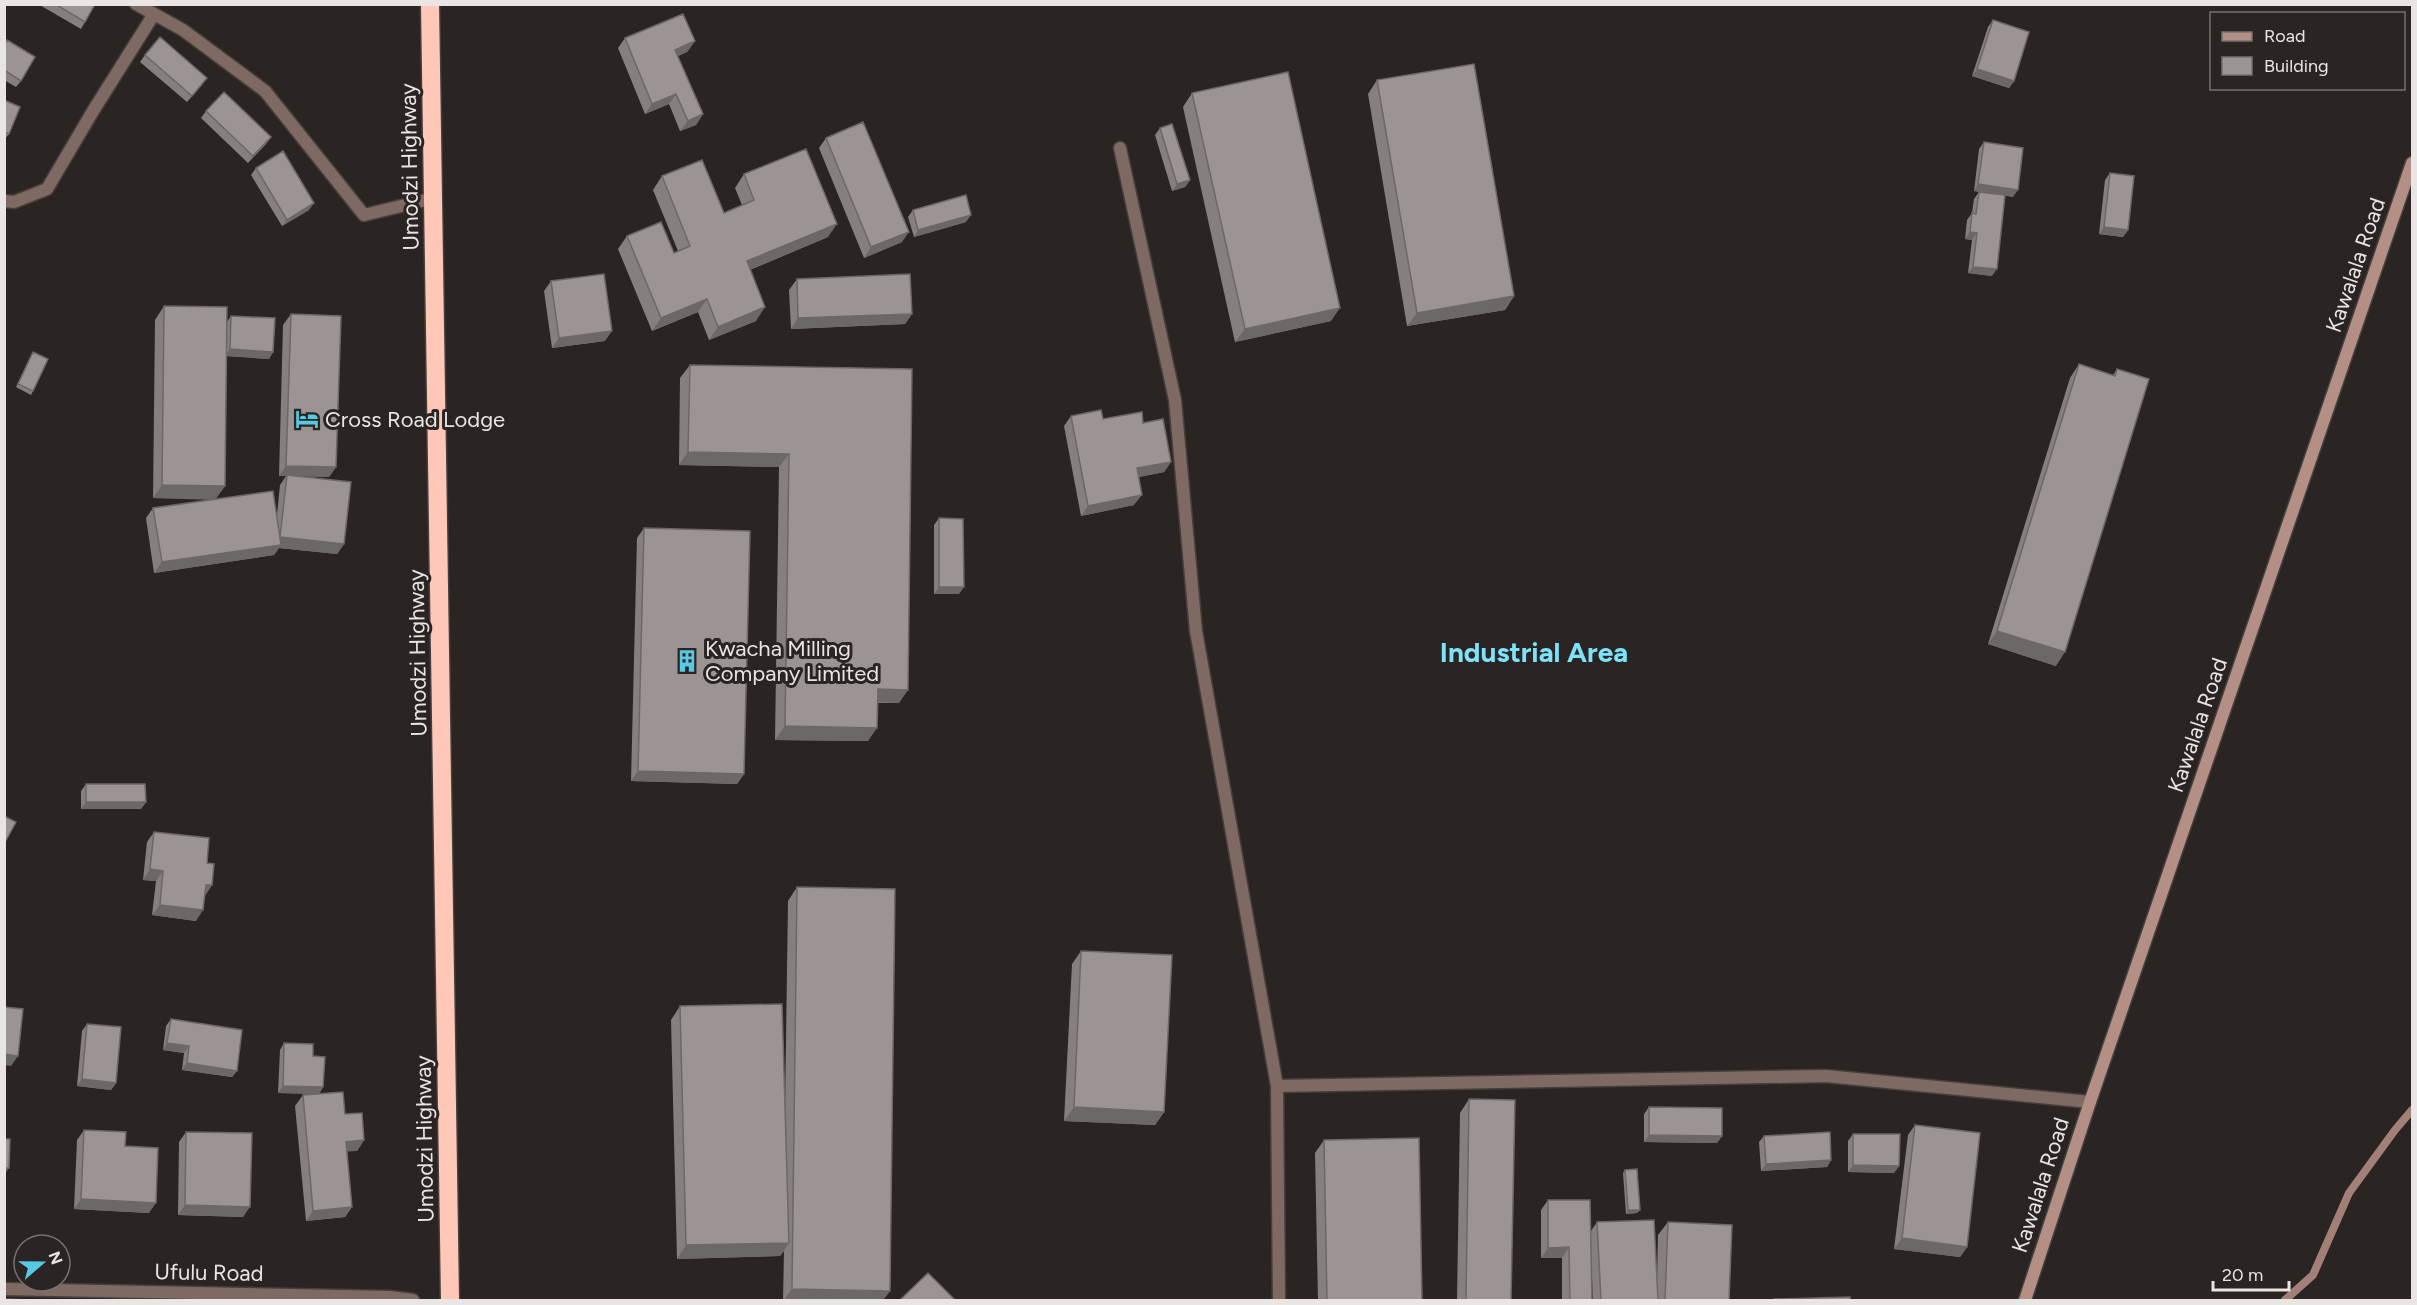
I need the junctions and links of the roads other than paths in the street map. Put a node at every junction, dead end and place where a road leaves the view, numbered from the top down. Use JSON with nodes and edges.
{"nodes":[{"id":1,"x":136,"y":4,"type":"edge"},
{"id":2,"x":430,"y":4,"type":"edge"},
{"id":3,"x":154,"y":14,"type":"junction"},
{"id":4,"x":1120,"y":148,"type":"dead end"},
{"id":5,"x":2412,"y":163,"type":"edge"},
{"id":6,"x":434,"y":198,"type":"junction"},
{"id":7,"x":4,"y":201,"type":"edge"},
{"id":8,"x":1277,"y":1086,"type":"junction"},
{"id":9,"x":2090,"y":1102,"type":"junction"},
{"id":10,"x":4,"y":1289,"type":"edge"},
{"id":11,"x":297,"y":1298,"type":"edge"},
{"id":12,"x":412,"y":1300,"type":"edge"},
{"id":13,"x":450,"y":1300,"type":"edge"},
{"id":14,"x":1279,"y":1300,"type":"edge"},
{"id":15,"x":2025,"y":1300,"type":"edge"}],
"edges":[{"from":1,"to":3,"type":"street"},
{"from":2,"to":6,"type":"highway","name":"Umodzi Highway"},
{"from":3,"to":6,"type":"street"},
{"from":3,"to":7,"type":"street"},
{"from":4,"to":8,"type":"street"},
{"from":5,"to":9,"type":"street","name":"Kawalala Road"},
{"from":6,"to":13,"type":"highway","name":"Umodzi Highway"},
{"from":8,"to":9,"type":"street"},
{"from":8,"to":14,"type":"street"},
{"from":9,"to":15,"type":"street","name":"Kawalala Road"},
{"from":10,"to":11,"type":"street","name":"Ufulu Road"},
{"from":11,"to":12,"type":"street","name":"Ufulu Road"}]}
